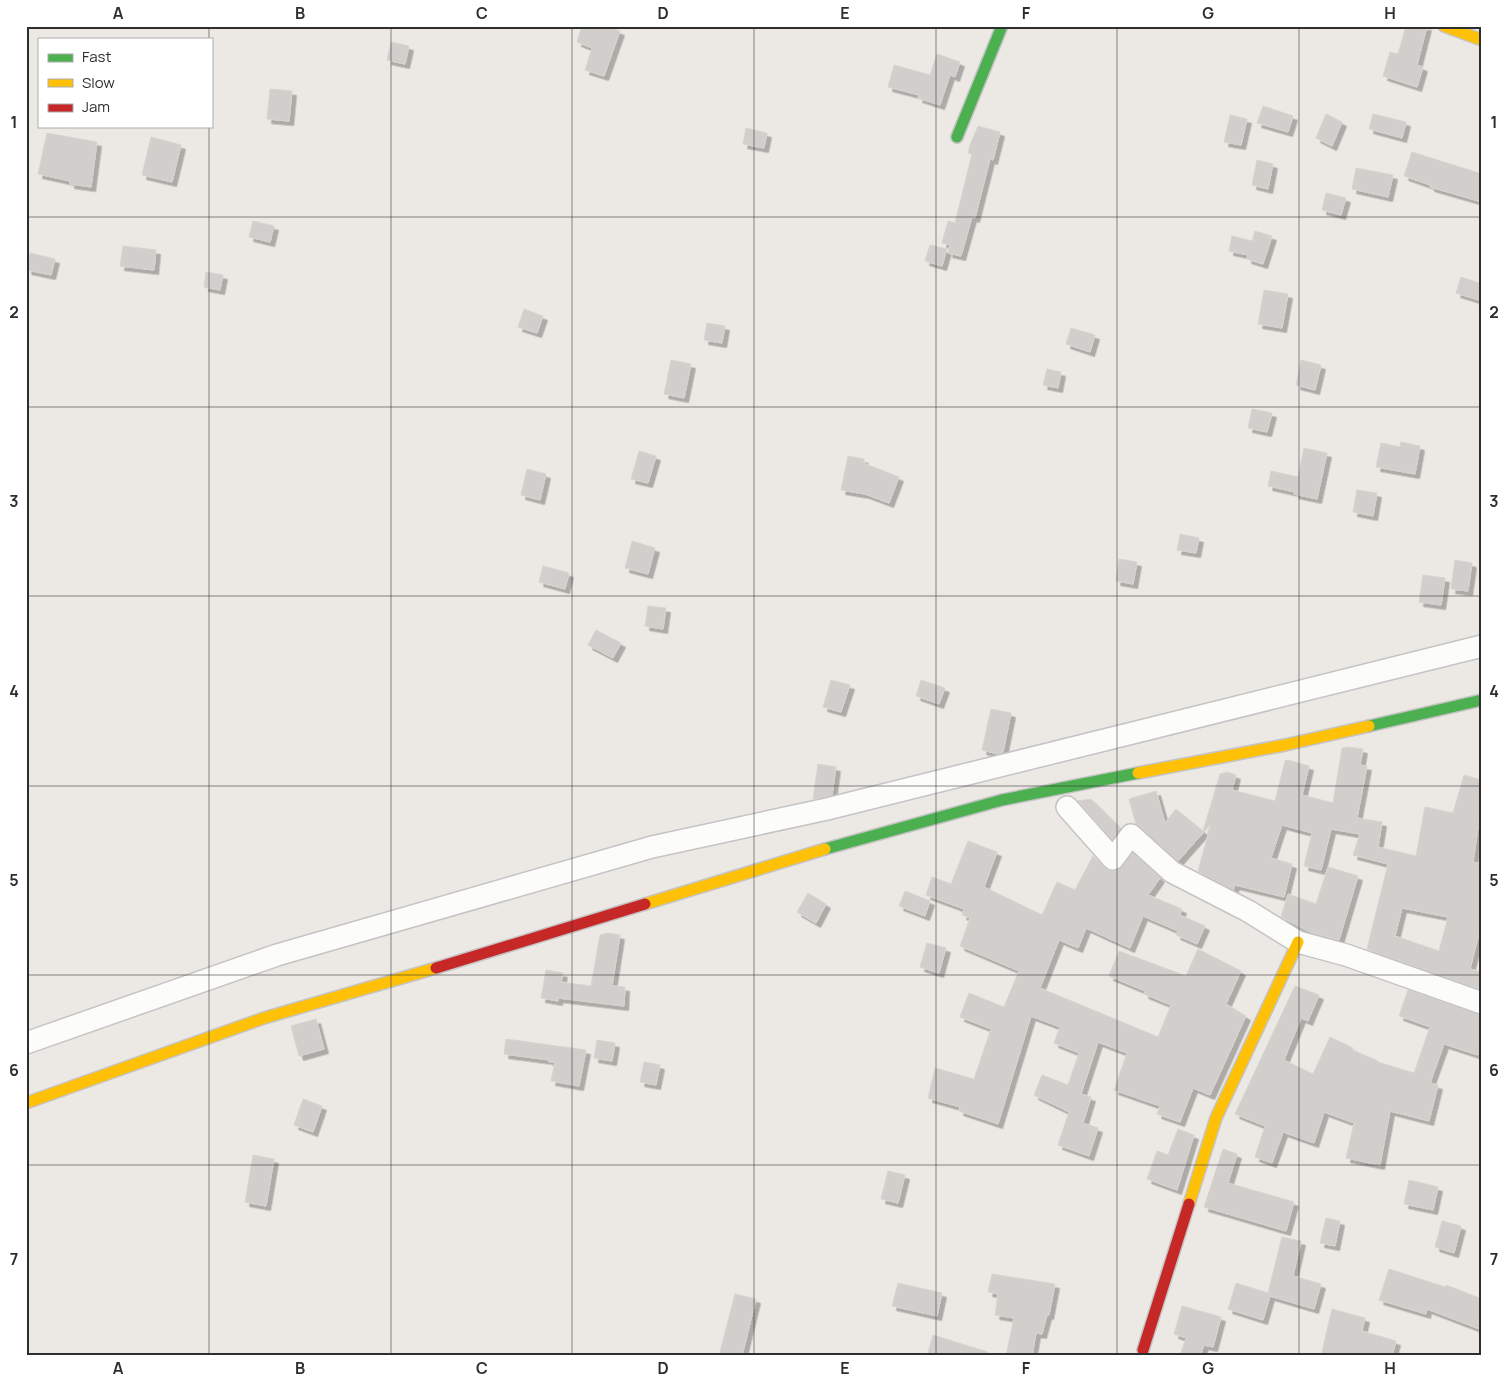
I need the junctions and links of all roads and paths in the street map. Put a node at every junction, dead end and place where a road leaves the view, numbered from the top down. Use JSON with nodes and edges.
{"nodes":[{"id":1,"x":1002,"y":26,"type":"edge"},
{"id":2,"x":1444,"y":26,"type":"edge"},
{"id":3,"x":1482,"y":40,"type":"edge"},
{"id":4,"x":957,"y":137,"type":"dead end"},
{"id":5,"x":1482,"y":646,"type":"edge"},
{"id":6,"x":1482,"y":700,"type":"edge"},
{"id":7,"x":1067,"y":807,"type":"dead end"},
{"id":8,"x":1298,"y":942,"type":"junction"},
{"id":9,"x":1482,"y":1003,"type":"edge"},
{"id":10,"x":26,"y":1043,"type":"edge"},
{"id":11,"x":26,"y":1103,"type":"edge"},
{"id":12,"x":1143,"y":1350,"type":"dead end"}],
"edges":[{"from":1,"to":4,"type":"street"},
{"from":2,"to":3,"type":"street"},
{"from":5,"to":10,"type":"street"},
{"from":6,"to":11,"type":"street"},
{"from":7,"to":8,"type":"street"},
{"from":8,"to":9,"type":"street"},
{"from":8,"to":12,"type":"street"}]}
